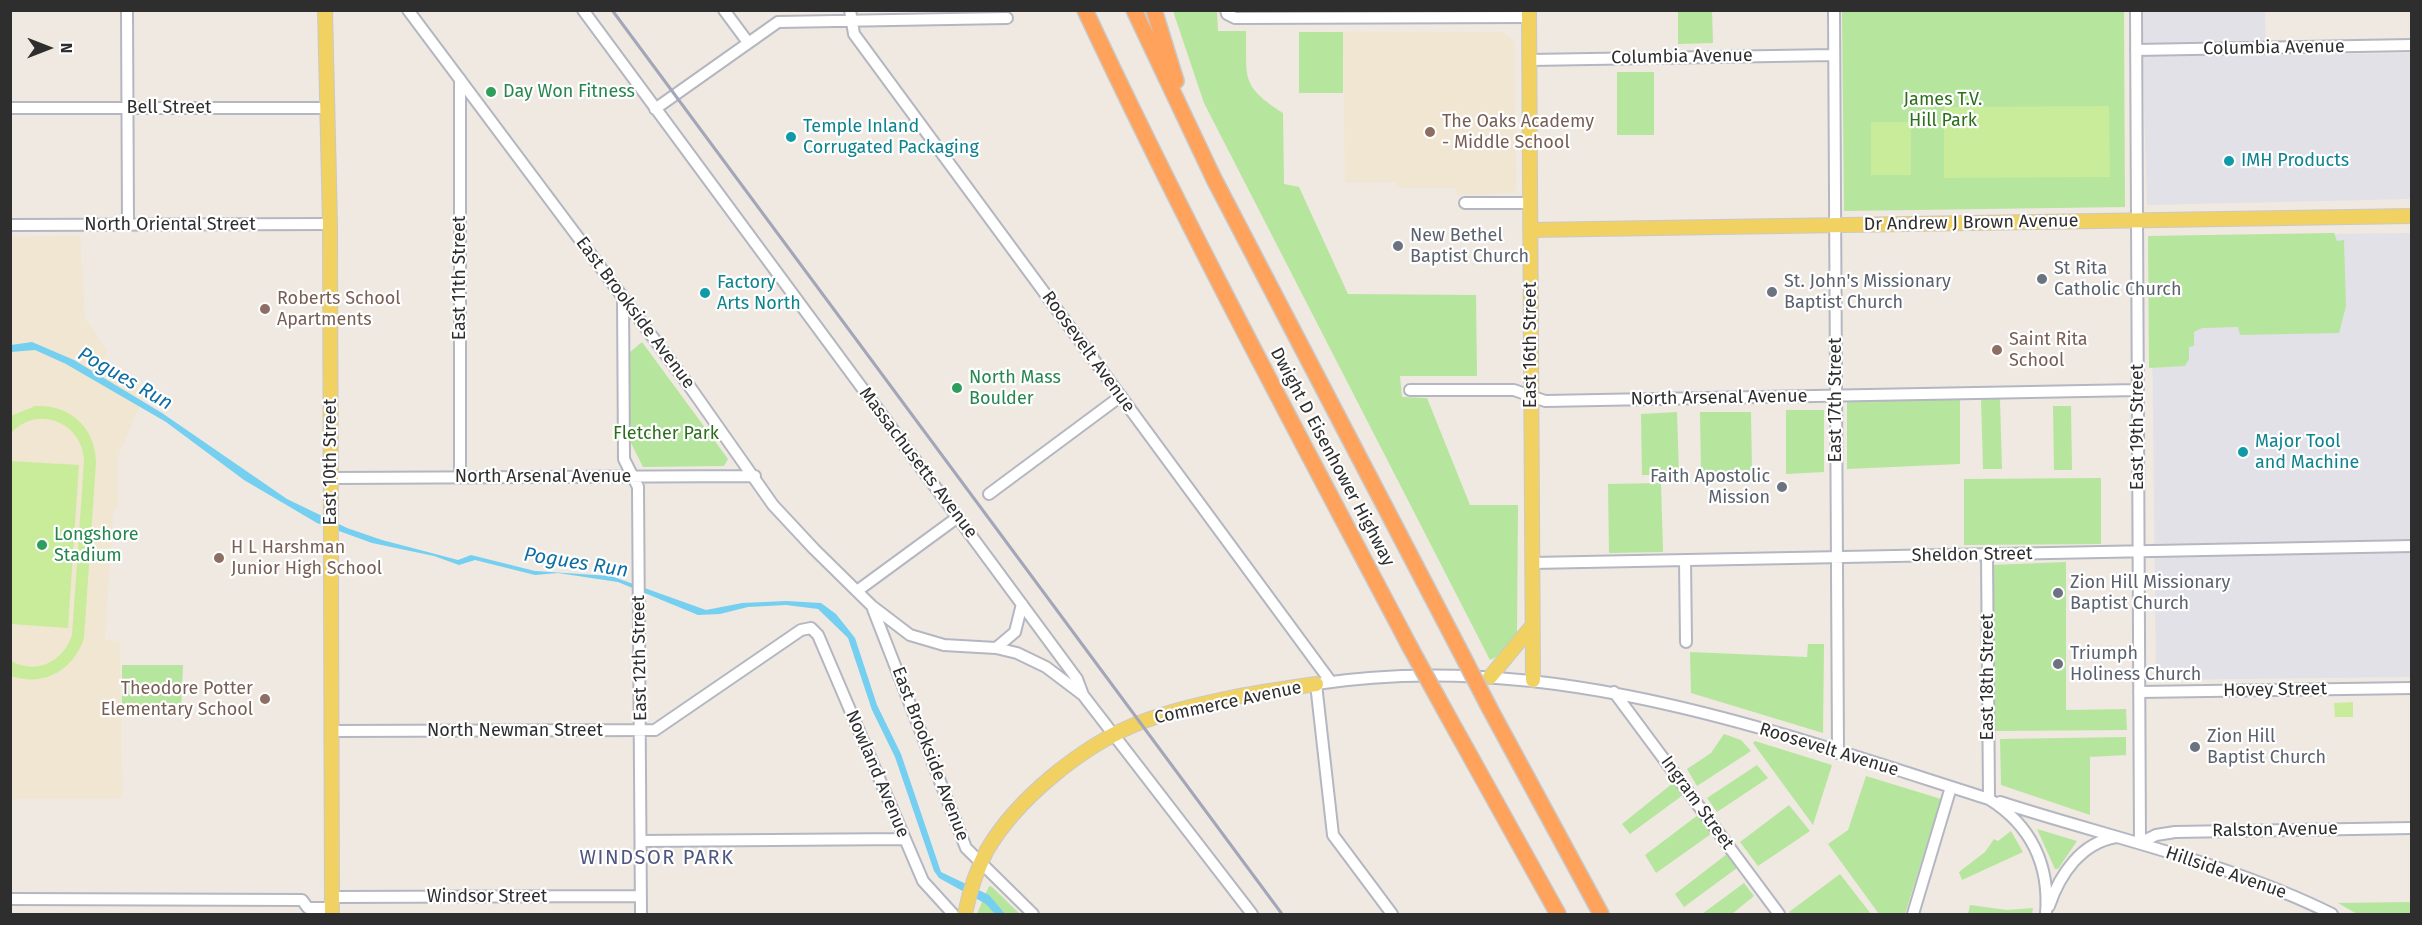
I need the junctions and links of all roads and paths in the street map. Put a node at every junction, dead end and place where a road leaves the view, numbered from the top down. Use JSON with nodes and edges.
{"nodes":[{"id":1,"x":127,"y":10,"type":"edge"},
{"id":2,"x":325,"y":10,"type":"edge"},
{"id":3,"x":408,"y":10,"type":"edge"},
{"id":4,"x":583,"y":10,"type":"edge"},
{"id":5,"x":724,"y":10,"type":"edge"},
{"id":6,"x":1085,"y":10,"type":"edge"},
{"id":7,"x":1134,"y":10,"type":"edge"},
{"id":8,"x":1154,"y":10,"type":"edge"},
{"id":9,"x":1834,"y":10,"type":"edge"},
{"id":10,"x":2136,"y":10,"type":"edge"},
{"id":11,"x":1226,"y":12,"type":"edge"},
{"id":12,"x":1529,"y":14,"type":"edge"},
{"id":13,"x":850,"y":15,"type":"edge"},
{"id":14,"x":1007,"y":18,"type":"dead end"},
{"id":15,"x":747,"y":42,"type":"junction"},
{"id":16,"x":2412,"y":45,"type":"edge"},
{"id":17,"x":2136,"y":50,"type":"junction"},
{"id":18,"x":1834,"y":55,"type":"junction"},
{"id":19,"x":1530,"y":60,"type":"junction"},
{"id":20,"x":460,"y":79,"type":"junction"},
{"id":21,"x":10,"y":108,"type":"edge"},
{"id":22,"x":128,"y":108,"type":"junction"},
{"id":23,"x":327,"y":108,"type":"junction"},
{"id":24,"x":656,"y":109,"type":"junction"},
{"id":25,"x":1214,"y":179,"type":"junction"},
{"id":26,"x":1465,"y":203,"type":"dead end"},
{"id":27,"x":1531,"y":203,"type":"junction"},
{"id":28,"x":2412,"y":216,"type":"edge"},
{"id":29,"x":2137,"y":221,"type":"junction"},
{"id":30,"x":330,"y":224,"type":"junction"},
{"id":31,"x":10,"y":225,"type":"edge"},
{"id":32,"x":128,"y":225,"type":"junction"},
{"id":33,"x":1834,"y":226,"type":"junction"},
{"id":34,"x":1530,"y":230,"type":"junction"},
{"id":35,"x":623,"y":297,"type":"junction"},
{"id":36,"x":1410,"y":390,"type":"dead end"},
{"id":37,"x":2138,"y":390,"type":"junction"},
{"id":38,"x":1531,"y":395,"type":"junction"},
{"id":39,"x":1121,"y":396,"type":"junction"},
{"id":40,"x":1836,"y":396,"type":"junction"},
{"id":41,"x":634,"y":476,"type":"junction"},
{"id":42,"x":755,"y":476,"type":"junction"},
{"id":43,"x":460,"y":477,"type":"junction"},
{"id":44,"x":331,"y":478,"type":"junction"},
{"id":45,"x":989,"y":494,"type":"dead end"},
{"id":46,"x":958,"y":517,"type":"junction"},
{"id":47,"x":2412,"y":546,"type":"edge"},
{"id":48,"x":2138,"y":552,"type":"junction"},
{"id":49,"x":1987,"y":555,"type":"junction"},
{"id":50,"x":1836,"y":557,"type":"junction"},
{"id":51,"x":1685,"y":560,"type":"junction"},
{"id":52,"x":1532,"y":563,"type":"junction"},
{"id":53,"x":857,"y":591,"type":"junction"},
{"id":54,"x":1022,"y":604,"type":"junction"},
{"id":55,"x":872,"y":606,"type":"junction"},
{"id":56,"x":1532,"y":626,"type":"junction"},
{"id":57,"x":811,"y":628,"type":"joint"},
{"id":58,"x":1686,"y":642,"type":"dead end"},
{"id":59,"x":996,"y":648,"type":"junction"},
{"id":60,"x":1490,"y":677,"type":"junction"},
{"id":61,"x":1533,"y":680,"type":"junction"},
{"id":62,"x":1331,"y":682,"type":"junction"},
{"id":63,"x":1316,"y":684,"type":"junction"},
{"id":64,"x":2412,"y":688,"type":"edge"},
{"id":65,"x":1614,"y":692,"type":"junction"},
{"id":66,"x":2139,"y":693,"type":"junction"},
{"id":67,"x":1083,"y":695,"type":"junction"},
{"id":68,"x":641,"y":730,"type":"junction"},
{"id":69,"x":331,"y":731,"type":"junction"},
{"id":70,"x":1114,"y":736,"type":"junction"},
{"id":71,"x":1838,"y":753,"type":"junction"},
{"id":72,"x":1951,"y":787,"type":"junction"},
{"id":73,"x":1989,"y":799,"type":"junction"},
{"id":74,"x":2412,"y":828,"type":"edge"},
{"id":75,"x":2118,"y":837,"type":"junction"},
{"id":76,"x":904,"y":839,"type":"junction"},
{"id":77,"x":641,"y":841,"type":"junction"},
{"id":78,"x":2140,"y":843,"type":"junction"},
{"id":79,"x":981,"y":864,"type":"junction"},
{"id":80,"x":641,"y":896,"type":"junction"},
{"id":81,"x":10,"y":899,"type":"edge"},
{"id":82,"x":332,"y":907,"type":"edge"},
{"id":83,"x":307,"y":911,"type":"edge"},
{"id":84,"x":961,"y":913,"type":"edge"},
{"id":85,"x":641,"y":915,"type":"edge"},
{"id":86,"x":1033,"y":915,"type":"edge"},
{"id":87,"x":1252,"y":915,"type":"edge"},
{"id":88,"x":1392,"y":915,"type":"edge"},
{"id":89,"x":1558,"y":915,"type":"edge"},
{"id":90,"x":1601,"y":915,"type":"edge"},
{"id":91,"x":1779,"y":915,"type":"edge"},
{"id":92,"x":1913,"y":915,"type":"edge"},
{"id":93,"x":2046,"y":915,"type":"edge"},
{"id":94,"x":2332,"y":915,"type":"edge"}],
"edges":[{"from":1,"to":22,"type":"street"},
{"from":2,"to":23,"type":"main road","name":"East 10th Street"},
{"from":3,"to":20,"type":"street","name":"East Brookside Avenue"},
{"from":4,"to":24,"type":"street","name":"Massachusetts Avenue"},
{"from":5,"to":15,"type":"street"},
{"from":6,"to":89,"type":"highway","name":"Dwight D Eisenhower Highway","bridge":true},
{"from":7,"to":25,"type":"highway","name":"Dwight D Eisenhower Highway"},
{"from":8,"to":25,"type":"highway"},
{"from":9,"to":18,"type":"street","name":"East 17th Street"},
{"from":10,"to":17,"type":"street","name":"East 19th Street"},
{"from":11,"to":12,"type":"street"},
{"from":12,"to":19,"type":"main road","name":"East 16th Street"},
{"from":13,"to":14,"type":"street"},
{"from":13,"to":15,"type":"street"},
{"from":13,"to":39,"type":"street","name":"Roosevelt Avenue"},
{"from":15,"to":24,"type":"street"},
{"from":16,"to":17,"type":"street","name":"Columbia Avenue"},
{"from":17,"to":29,"type":"street","name":"East 19th Street"},
{"from":18,"to":19,"type":"street","name":"Columbia Avenue"},
{"from":18,"to":33,"type":"street","name":"East 17th Street"},
{"from":19,"to":27,"type":"main road","name":"East 16th Street"},
{"from":20,"to":35,"type":"street","name":"East Brookside Avenue"},
{"from":20,"to":43,"type":"street","name":"East 11th Street"},
{"from":21,"to":22,"type":"street","name":"Bell Street"},
{"from":22,"to":23,"type":"street","name":"Bell Street"},
{"from":22,"to":32,"type":"street"},
{"from":23,"to":30,"type":"main road","name":"East 10th Street"},
{"from":24,"to":46,"type":"street","name":"Massachusetts Avenue"},
{"from":25,"to":90,"type":"highway","name":"Dwight D Eisenhower Highway","bridge":true},
{"from":26,"to":27,"type":"street"},
{"from":27,"to":34,"type":"main road","name":"East 16th Street"},
{"from":28,"to":29,"type":"main road","name":"Dr Andrew J Brown Avenue"},
{"from":29,"to":33,"type":"main road","name":"Dr Andrew J Brown Avenue"},
{"from":29,"to":37,"type":"street","name":"East 19th Street"},
{"from":30,"to":32,"type":"street","name":"North Oriental Street"},
{"from":30,"to":44,"type":"main road","name":"East 10th Street"},
{"from":31,"to":32,"type":"street","name":"North Oriental Street"},
{"from":33,"to":34,"type":"main road","name":"Dr Andrew J Brown Avenue"},
{"from":33,"to":40,"type":"street","name":"East 17th Street"},
{"from":34,"to":38,"type":"main road","name":"East 16th Street"},
{"from":35,"to":41,"type":"street","name":"East 12th Street"},
{"from":35,"to":42,"type":"street","name":"East Brookside Avenue"},
{"from":36,"to":38,"type":"street","name":"North Arsenal Avenue"},
{"from":37,"to":40,"type":"street","name":"North Arsenal Avenue"},
{"from":37,"to":48,"type":"street","name":"East 19th Street"},
{"from":38,"to":40,"type":"street","name":"North Arsenal Avenue"},
{"from":38,"to":52,"type":"main road","name":"East 16th Street"},
{"from":39,"to":45,"type":"street"},
{"from":39,"to":62,"type":"street","name":"Roosevelt Avenue"},
{"from":40,"to":50,"type":"street","name":"East 17th Street"},
{"from":41,"to":42,"type":"street","name":"North Arsenal Avenue"},
{"from":41,"to":43,"type":"street","name":"North Arsenal Avenue"},
{"from":41,"to":68,"type":"street","name":"East 12th Street"},
{"from":42,"to":53,"type":"street","name":"East Brookside Avenue"},
{"from":43,"to":44,"type":"street","name":"North Arsenal Avenue"},
{"from":44,"to":69,"type":"main road","name":"East 10th Street"},
{"from":46,"to":53,"type":"street"},
{"from":46,"to":54,"type":"street","name":"Massachusetts Avenue"},
{"from":47,"to":48,"type":"street","name":"Sheldon Street"},
{"from":48,"to":49,"type":"street","name":"Sheldon Street"},
{"from":48,"to":66,"type":"street","name":"East 19th Street"},
{"from":49,"to":50,"type":"street","name":"Sheldon Street"},
{"from":49,"to":73,"type":"street","name":"East 18th Street"},
{"from":50,"to":51,"type":"street","name":"Sheldon Street"},
{"from":50,"to":71,"type":"street","name":"East 17th Street"},
{"from":51,"to":52,"type":"street","name":"Sheldon Street"},
{"from":51,"to":58,"type":"street"},
{"from":52,"to":56,"type":"main road","name":"East 16th Street"},
{"from":53,"to":55,"type":"street","name":"East Brookside Avenue"},
{"from":54,"to":59,"type":"street"},
{"from":54,"to":67,"type":"street","name":"Massachusetts Avenue"},
{"from":55,"to":59,"type":"street","name":"East Brookside Avenue"},
{"from":55,"to":79,"type":"street","name":"East Brookside Avenue"},
{"from":56,"to":60,"type":"main road"},
{"from":56,"to":61,"type":"main road","name":"East 16th Street"},
{"from":57,"to":68,"type":"street","name":"North Newman Street"},
{"from":57,"to":76,"type":"street","name":"Nowland Avenue"},
{"from":59,"to":67,"type":"street","name":"East Brookside Avenue"},
{"from":60,"to":61,"type":"street","name":"Commerce Avenue"},
{"from":60,"to":62,"type":"street","name":"Commerce Avenue"},
{"from":61,"to":65,"type":"street","name":"Roosevelt Avenue"},
{"from":62,"to":63,"type":"street","name":"Commerce Avenue"},
{"from":63,"to":70,"type":"main road","name":"Commerce Avenue"},
{"from":63,"to":88,"type":"street"},
{"from":64,"to":66,"type":"street","name":"Hovey Street"},
{"from":65,"to":71,"type":"street","name":"Roosevelt Avenue"},
{"from":65,"to":91,"type":"street","name":"Ingram Street"},
{"from":66,"to":78,"type":"street","name":"East 19th Street"},
{"from":67,"to":70,"type":"street","name":"Massachusetts Avenue"},
{"from":68,"to":69,"type":"street","name":"North Newman Street"},
{"from":68,"to":77,"type":"street","name":"East 12th Street"},
{"from":69,"to":82,"type":"main road","name":"East 10th Street"},
{"from":70,"to":79,"type":"main road","name":"Commerce Avenue"},
{"from":70,"to":87,"type":"street","name":"Massachusetts Avenue"},
{"from":71,"to":72,"type":"street","name":"Roosevelt Avenue"},
{"from":72,"to":73,"type":"street","name":"Roosevelt Avenue"},
{"from":72,"to":92,"type":"street"},
{"from":73,"to":75,"type":"street","name":"Hillside Avenue"},
{"from":73,"to":93,"type":"street","name":"Roosevelt Avenue"},
{"from":74,"to":78,"type":"street","name":"Ralston Avenue"},
{"from":75,"to":78,"type":"street","name":"Hillside Avenue"},
{"from":75,"to":93,"type":"street"},
{"from":76,"to":77,"type":"street"},
{"from":76,"to":84,"type":"street","name":"Nowland Avenue"},
{"from":77,"to":80,"type":"street","name":"East 12th Street"},
{"from":78,"to":94,"type":"street","name":"Hillside Avenue"},
{"from":79,"to":84,"type":"main road","name":"Nowland Avenue"},
{"from":79,"to":86,"type":"street","name":"East Brookside Avenue"},
{"from":80,"to":82,"type":"street","name":"Windsor Street"},
{"from":80,"to":85,"type":"street","name":"East 12th Street"},
{"from":81,"to":83,"type":"street","name":"Windsor Street"},
{"from":82,"to":83,"type":"street","name":"Windsor Street"}]}
